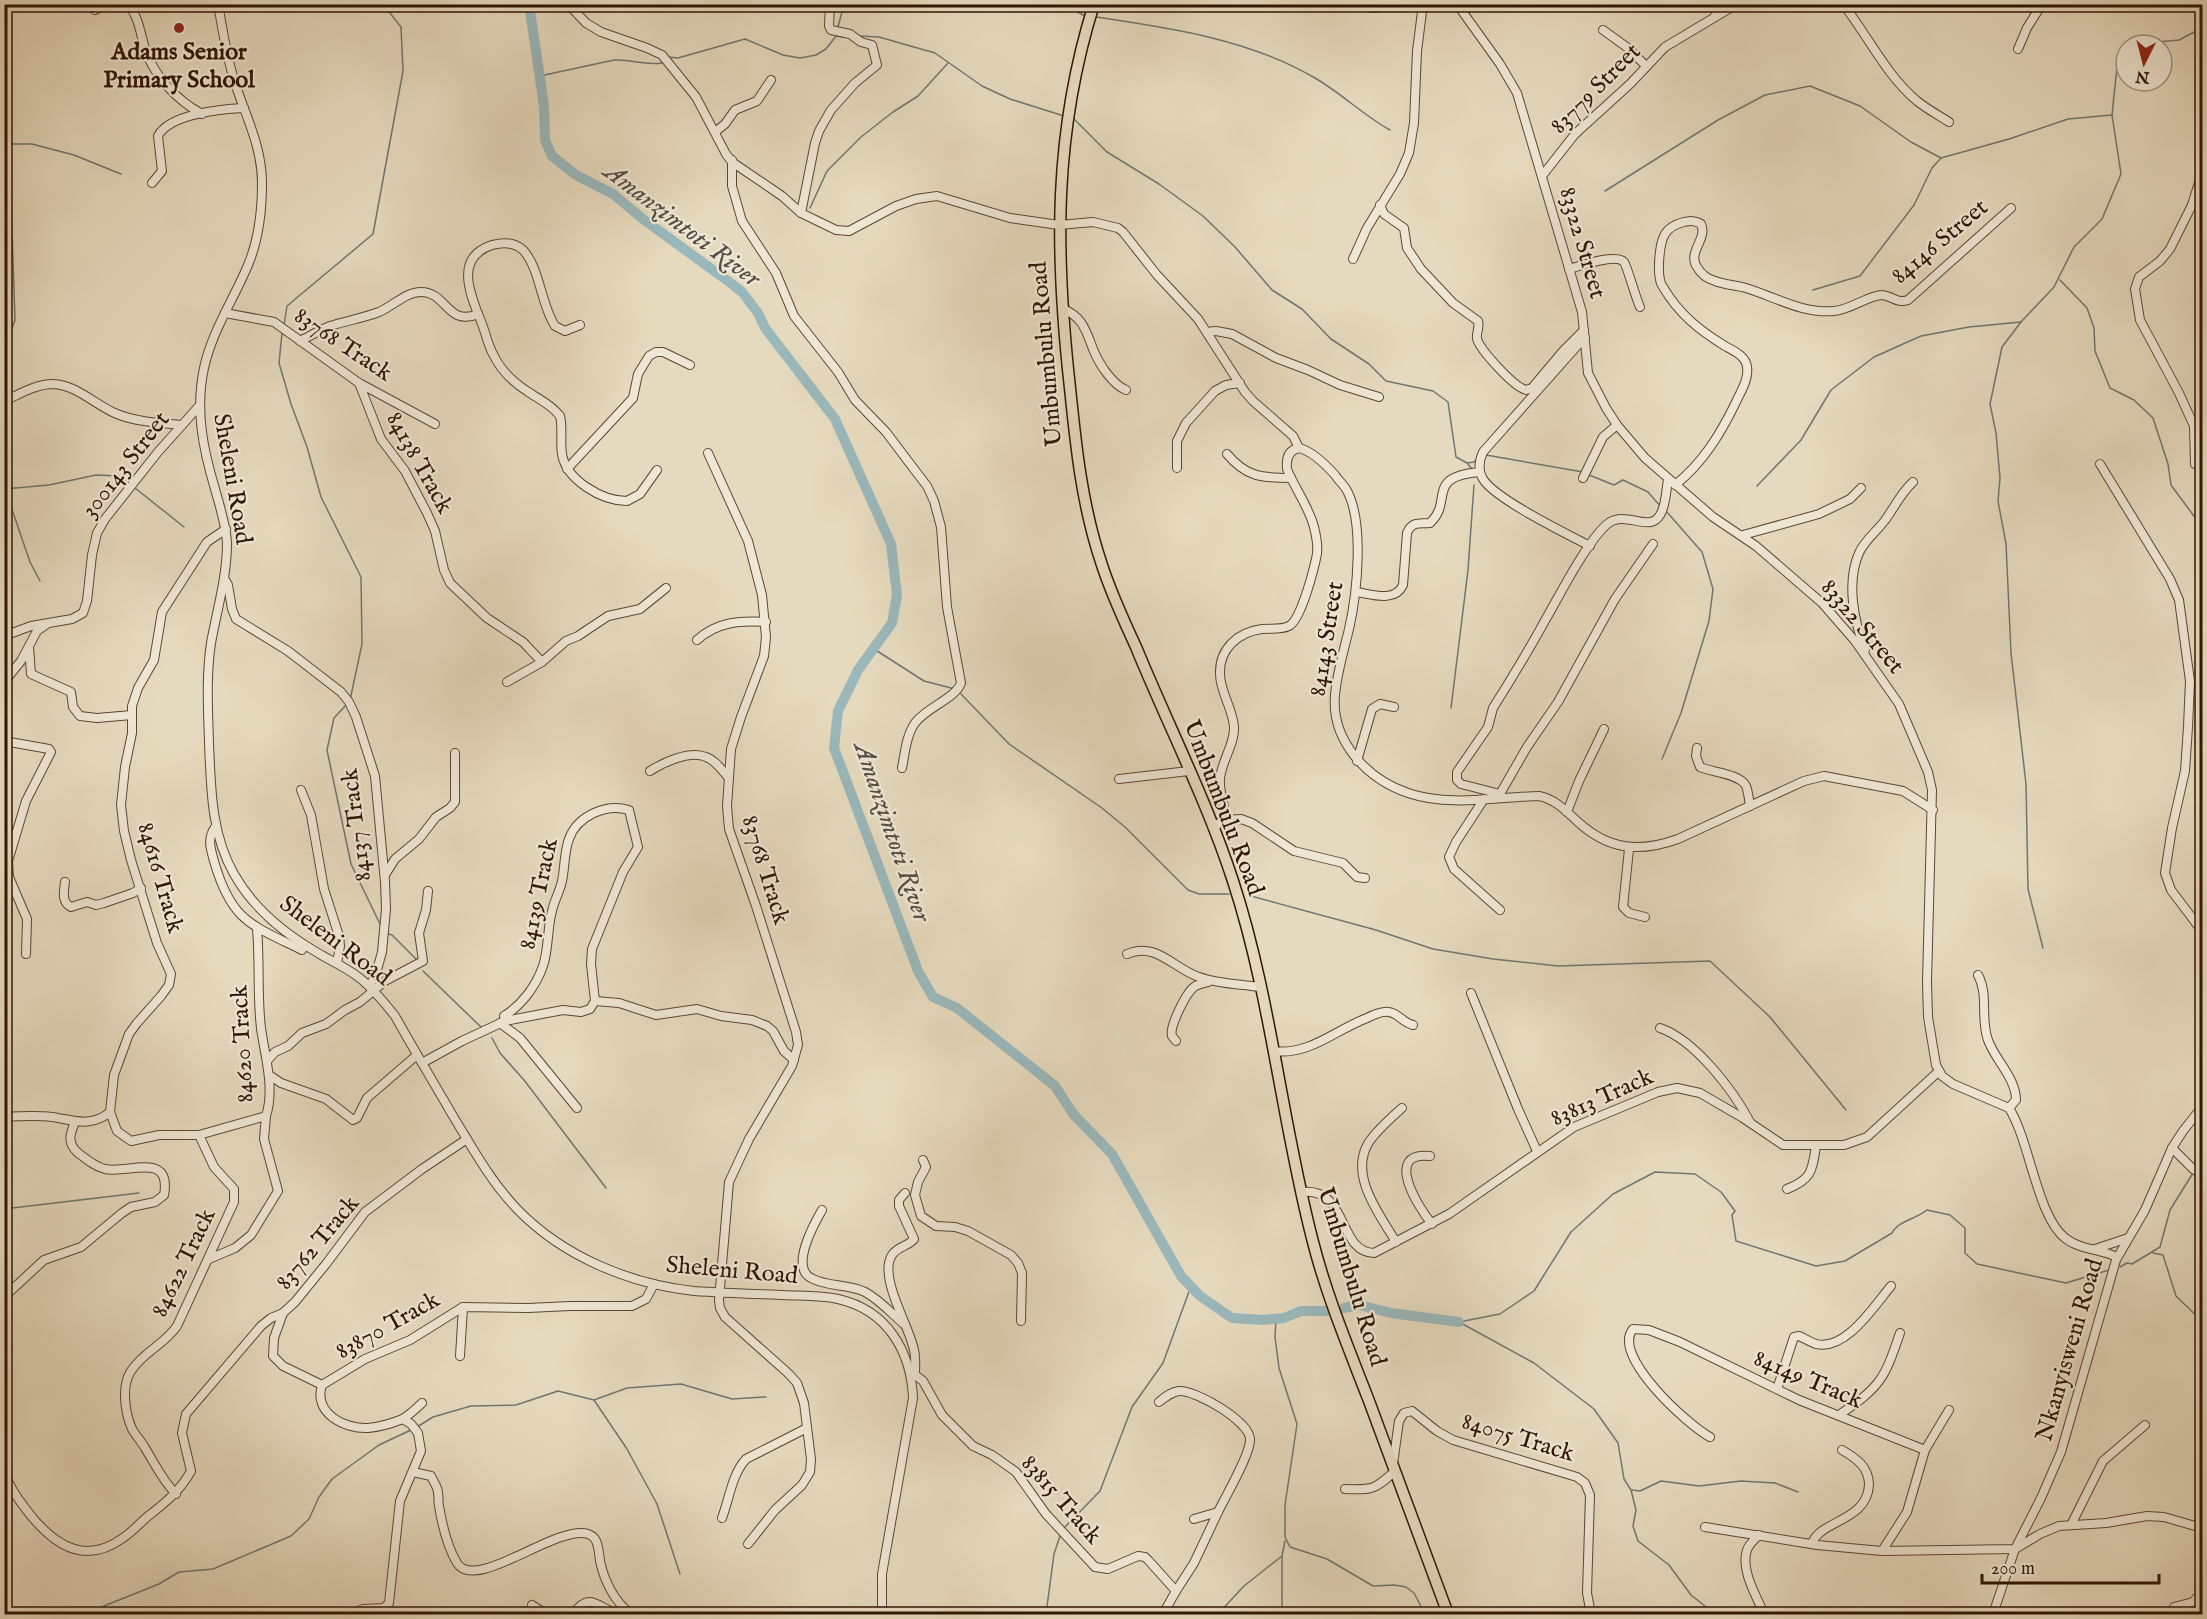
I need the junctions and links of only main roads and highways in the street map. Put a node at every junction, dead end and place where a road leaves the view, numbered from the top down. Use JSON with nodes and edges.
{"nodes":[{"id":1,"x":1094,"y":4,"type":"edge"},
{"id":2,"x":1448,"y":1614,"type":"edge"}],
"edges":[{"from":1,"to":2,"type":"main road","name":"Umbumbulu Road"}]}
